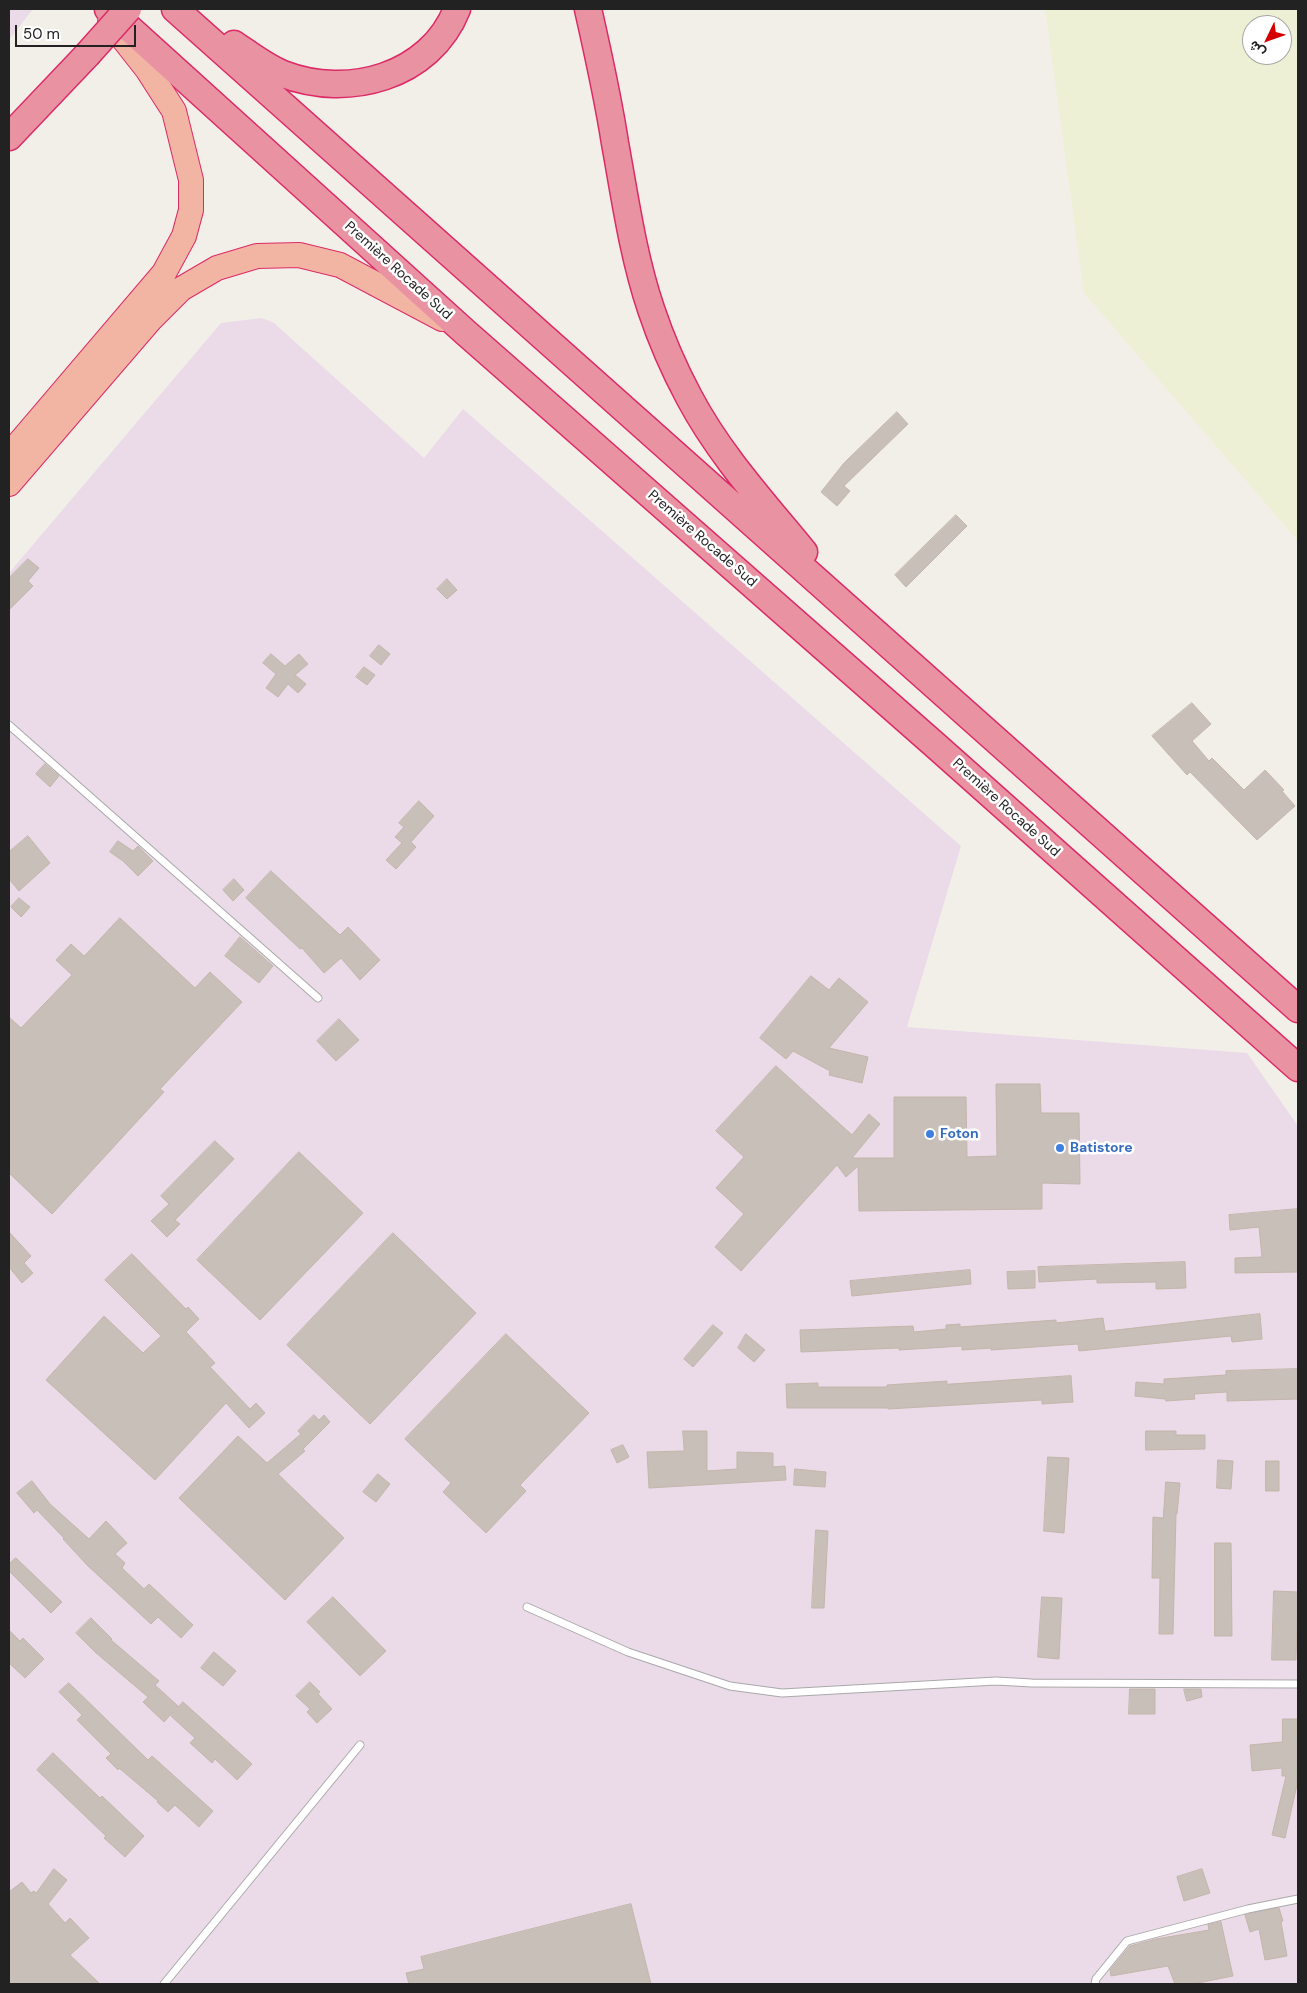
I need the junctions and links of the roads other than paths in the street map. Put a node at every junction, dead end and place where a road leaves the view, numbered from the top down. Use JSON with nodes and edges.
{"nodes":[{"id":1,"x":99,"y":9,"type":"edge"},
{"id":2,"x":108,"y":9,"type":"edge"},
{"id":3,"x":128,"y":9,"type":"edge"},
{"id":4,"x":457,"y":9,"type":"edge"},
{"id":5,"x":588,"y":9,"type":"edge"},
{"id":6,"x":183,"y":16,"type":"edge"},
{"id":7,"x":81,"y":51,"type":"junction"},
{"id":8,"x":9,"y":118,"type":"edge"},
{"id":9,"x":9,"y":137,"type":"edge"},
{"id":10,"x":465,"y":332,"type":"junction"},
{"id":11,"x":9,"y":455,"type":"edge"},
{"id":12,"x":9,"y":484,"type":"edge"},
{"id":13,"x":860,"y":620,"type":"junction"},
{"id":14,"x":9,"y":725,"type":"edge"},
{"id":15,"x":318,"y":998,"type":"dead end"},
{"id":16,"x":1298,"y":1009,"type":"edge"},
{"id":17,"x":1298,"y":1068,"type":"edge"},
{"id":18,"x":527,"y":1607,"type":"dead end"},
{"id":19,"x":1298,"y":1684,"type":"edge"},
{"id":20,"x":360,"y":1745,"type":"dead end"},
{"id":21,"x":1298,"y":1899,"type":"edge"},
{"id":22,"x":164,"y":1984,"type":"edge"},
{"id":23,"x":1095,"y":1984,"type":"edge"}],
"edges":[{"from":1,"to":11,"type":"highway"},
{"from":2,"to":7,"type":"highway"},
{"from":2,"to":10,"type":"highway","name":"Première Rocade Sud"},
{"from":3,"to":7,"type":"highway","bridge":true},
{"from":4,"to":6,"type":"highway"},
{"from":5,"to":13,"type":"highway"},
{"from":6,"to":13,"type":"highway"},
{"from":7,"to":8,"type":"highway"},
{"from":7,"to":9,"type":"highway"},
{"from":10,"to":12,"type":"highway"},
{"from":10,"to":17,"type":"highway","name":"Première Rocade Sud"},
{"from":13,"to":16,"type":"highway"},
{"from":14,"to":15,"type":"lane"},
{"from":18,"to":19,"type":"lane"},
{"from":20,"to":22,"type":"lane"},
{"from":21,"to":23,"type":"lane"}]}
